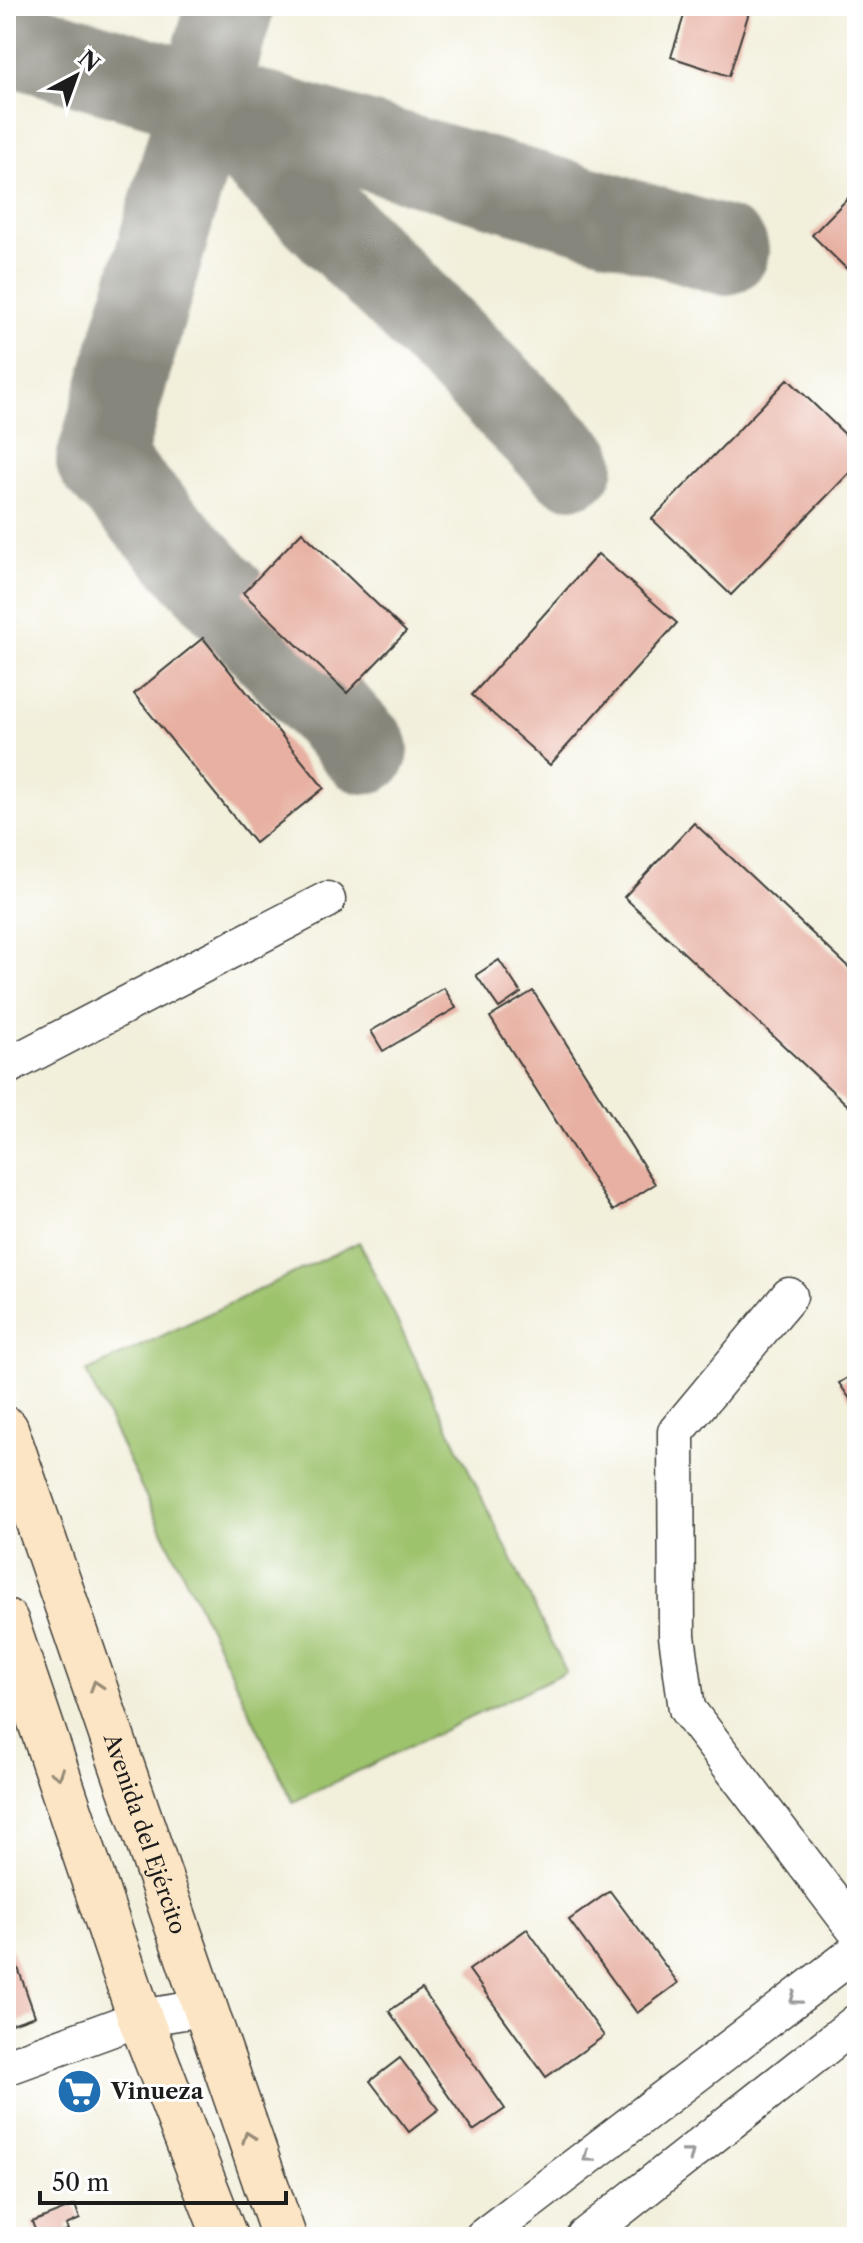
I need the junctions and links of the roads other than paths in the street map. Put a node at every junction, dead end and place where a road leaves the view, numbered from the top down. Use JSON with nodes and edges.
{"nodes":[{"id":1,"x":327,"y":900,"type":"dead end"},
{"id":2,"x":6,"y":1067,"type":"edge"},
{"id":3,"x":789,"y":1296,"type":"dead end"},
{"id":4,"x":6,"y":1429,"type":"edge"},
{"id":5,"x":6,"y":1621,"type":"edge"},
{"id":6,"x":857,"y":1932,"type":"edge"},
{"id":7,"x":857,"y":1951,"type":"edge"},
{"id":8,"x":203,"y":2008,"type":"junction"},
{"id":9,"x":140,"y":2018,"type":"junction"},
{"id":10,"x":857,"y":2022,"type":"edge"},
{"id":11,"x":6,"y":2067,"type":"edge"},
{"id":12,"x":287,"y":2232,"type":"edge"},
{"id":13,"x":225,"y":2237,"type":"edge"},
{"id":14,"x":483,"y":2237,"type":"edge"},
{"id":15,"x":584,"y":2237,"type":"edge"}],
"edges":[{"from":1,"to":2,"type":"street"},
{"from":3,"to":6,"type":"street"},
{"from":8,"to":4,"type":"main road","name":"Avenida del Ejército","one_way":true},
{"from":5,"to":9,"type":"main road","one_way":true},
{"from":7,"to":14,"type":"street","one_way":true},
{"from":8,"to":9,"type":"street"},
{"from":12,"to":8,"type":"main road","name":"Avenida del Ejército","one_way":true},
{"from":9,"to":11,"type":"street"},
{"from":9,"to":13,"type":"main road"},
{"from":15,"to":10,"type":"street","one_way":true}]}
